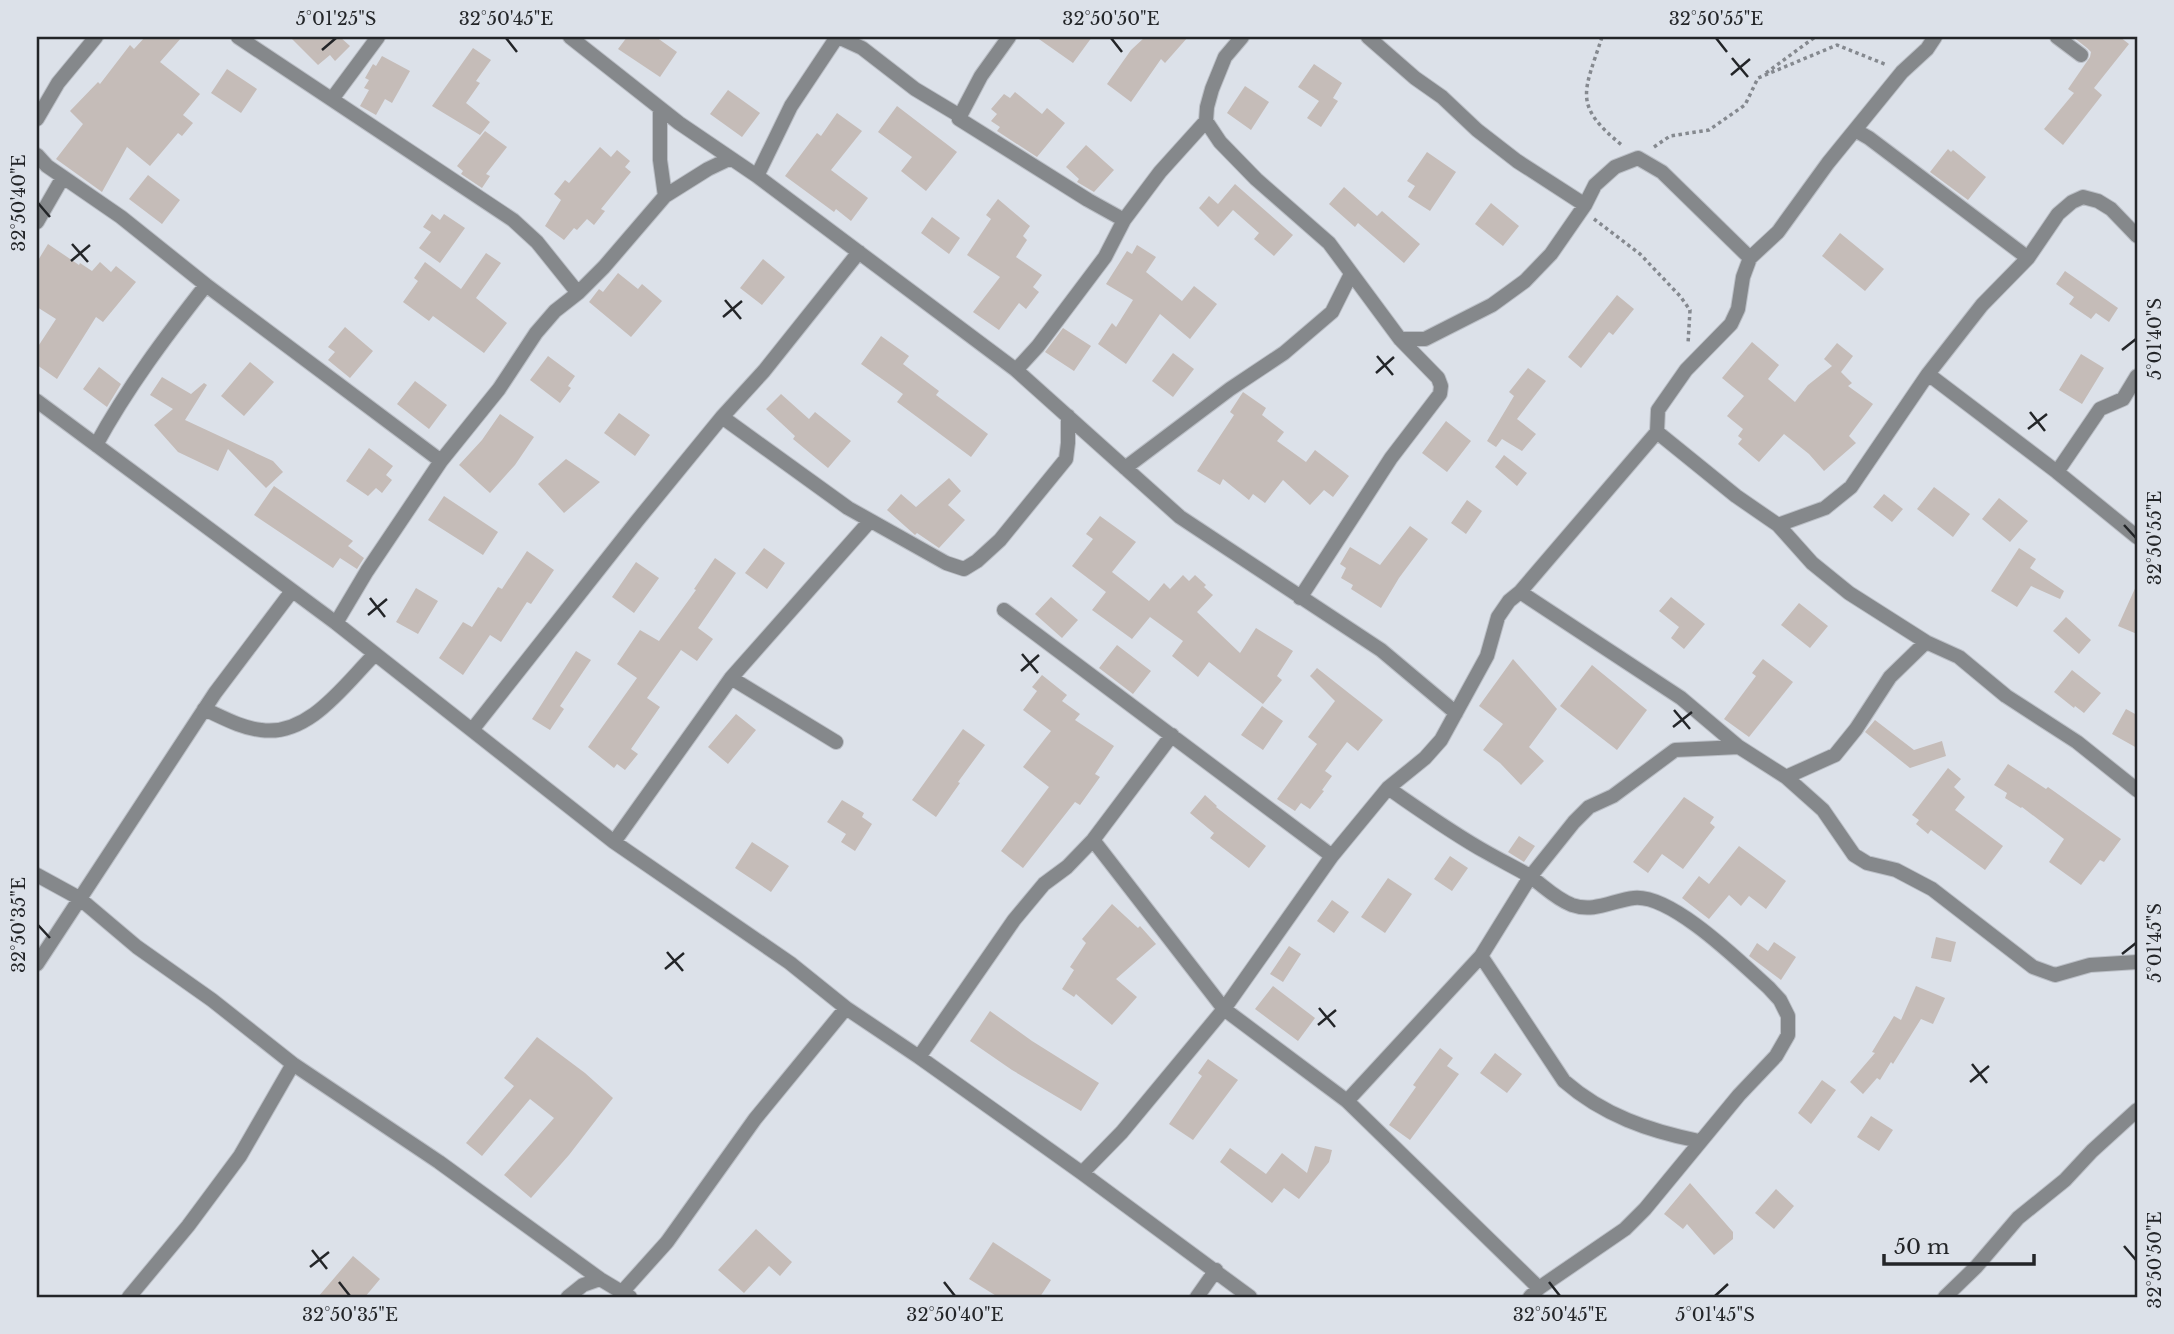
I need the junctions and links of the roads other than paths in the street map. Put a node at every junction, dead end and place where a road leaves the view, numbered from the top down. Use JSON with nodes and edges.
{"nodes":[{"id":1,"x":96,"y":37,"type":"edge"},
{"id":2,"x":237,"y":37,"type":"edge"},
{"id":3,"x":378,"y":37,"type":"edge"},
{"id":4,"x":570,"y":37,"type":"edge"},
{"id":5,"x":837,"y":37,"type":"edge"},
{"id":6,"x":1009,"y":37,"type":"edge"},
{"id":7,"x":1242,"y":37,"type":"edge"},
{"id":8,"x":1368,"y":37,"type":"edge"},
{"id":9,"x":1935,"y":37,"type":"edge"},
{"id":10,"x":2057,"y":37,"type":"edge"},
{"id":11,"x":2081,"y":55,"type":"dead end"},
{"id":12,"x":332,"y":99,"type":"junction"},
{"id":13,"x":660,"y":109,"type":"junction"},
{"id":14,"x":960,"y":116,"type":"junction"},
{"id":15,"x":37,"y":119,"type":"edge"},
{"id":16,"x":1206,"y":121,"type":"junction"},
{"id":17,"x":1855,"y":130,"type":"junction"},
{"id":18,"x":37,"y":155,"type":"edge"},
{"id":19,"x":729,"y":159,"type":"junction"},
{"id":20,"x":757,"y":176,"type":"junction"},
{"id":21,"x":63,"y":177,"type":"junction"},
{"id":22,"x":665,"y":196,"type":"junction"},
{"id":23,"x":1585,"y":205,"type":"junction"},
{"id":24,"x":1124,"y":220,"type":"junction"},
{"id":25,"x":37,"y":222,"type":"edge"},
{"id":26,"x":2137,"y":236,"type":"edge"},
{"id":27,"x":859,"y":252,"type":"junction"},
{"id":28,"x":1749,"y":258,"type":"junction"},
{"id":29,"x":2028,"y":258,"type":"junction"},
{"id":30,"x":1351,"y":274,"type":"junction"},
{"id":31,"x":206,"y":285,"type":"junction"},
{"id":32,"x":578,"y":293,"type":"junction"},
{"id":33,"x":1400,"y":339,"type":"junction"},
{"id":34,"x":1016,"y":370,"type":"junction"},
{"id":35,"x":1928,"y":374,"type":"junction"},
{"id":36,"x":2137,"y":376,"type":"edge"},
{"id":37,"x":37,"y":401,"type":"edge"},
{"id":38,"x":1068,"y":416,"type":"junction"},
{"id":39,"x":722,"y":417,"type":"junction"},
{"id":40,"x":1657,"y":432,"type":"junction"},
{"id":41,"x":96,"y":445,"type":"junction"},
{"id":42,"x":441,"y":461,"type":"junction"},
{"id":43,"x":1125,"y":468,"type":"junction"},
{"id":44,"x":2057,"y":472,"type":"junction"},
{"id":45,"x":870,"y":521,"type":"junction"},
{"id":46,"x":1778,"y":525,"type":"junction"},
{"id":47,"x":2137,"y":537,"type":"edge"},
{"id":48,"x":292,"y":591,"type":"junction"},
{"id":49,"x":1520,"y":592,"type":"junction"},
{"id":50,"x":1300,"y":598,"type":"junction"},
{"id":51,"x":1004,"y":610,"type":"dead end"},
{"id":52,"x":336,"y":623,"type":"junction"},
{"id":53,"x":1926,"y":642,"type":"junction"},
{"id":54,"x":375,"y":654,"type":"junction"},
{"id":55,"x":731,"y":678,"type":"junction"},
{"id":56,"x":204,"y":709,"type":"junction"},
{"id":57,"x":1456,"y":713,"type":"junction"},
{"id":58,"x":472,"y":730,"type":"junction"},
{"id":59,"x":1172,"y":735,"type":"junction"},
{"id":60,"x":836,"y":742,"type":"dead end"},
{"id":61,"x":1739,"y":747,"type":"junction"},
{"id":62,"x":1786,"y":777,"type":"junction"},
{"id":63,"x":1388,"y":788,"type":"junction"},
{"id":64,"x":2137,"y":790,"type":"edge"},
{"id":65,"x":1093,"y":840,"type":"junction"},
{"id":66,"x":614,"y":842,"type":"junction"},
{"id":67,"x":1332,"y":856,"type":"junction"},
{"id":68,"x":37,"y":875,"type":"edge"},
{"id":69,"x":1530,"y":877,"type":"junction"},
{"id":70,"x":79,"y":898,"type":"junction"},
{"id":71,"x":1481,"y":956,"type":"junction"},
{"id":72,"x":2137,"y":962,"type":"edge"},
{"id":73,"x":37,"y":964,"type":"edge"},
{"id":74,"x":846,"y":1008,"type":"junction"},
{"id":75,"x":1224,"y":1009,"type":"junction"},
{"id":76,"x":919,"y":1057,"type":"junction"},
{"id":77,"x":293,"y":1064,"type":"junction"},
{"id":78,"x":1347,"y":1101,"type":"junction"},
{"id":79,"x":2137,"y":1110,"type":"edge"},
{"id":80,"x":1699,"y":1141,"type":"junction"},
{"id":81,"x":1082,"y":1173,"type":"junction"},
{"id":82,"x":1216,"y":1270,"type":"junction"},
{"id":83,"x":600,"y":1279,"type":"junction"},
{"id":84,"x":1535,"y":1293,"type":"edge"},
{"id":85,"x":627,"y":1294,"type":"edge"},
{"id":86,"x":129,"y":1297,"type":"edge"},
{"id":87,"x":568,"y":1297,"type":"edge"},
{"id":88,"x":1197,"y":1297,"type":"edge"},
{"id":89,"x":1250,"y":1297,"type":"edge"},
{"id":90,"x":1945,"y":1297,"type":"edge"}],
"edges":[{"from":1,"to":15,"type":"street"},
{"from":2,"to":12,"type":"street"},
{"from":3,"to":12,"type":"street"},
{"from":4,"to":13,"type":"street"},
{"from":5,"to":14,"type":"street"},
{"from":5,"to":20,"type":"street"},
{"from":6,"to":14,"type":"street"},
{"from":7,"to":16,"type":"street"},
{"from":8,"to":23,"type":"street"},
{"from":9,"to":17,"type":"street"},
{"from":10,"to":11,"type":"street"},
{"from":12,"to":32,"type":"street"},
{"from":13,"to":19,"type":"street"},
{"from":13,"to":22,"type":"street"},
{"from":14,"to":24,"type":"street"},
{"from":16,"to":24,"type":"street"},
{"from":16,"to":30,"type":"street"},
{"from":17,"to":28,"type":"street"},
{"from":17,"to":29,"type":"street"},
{"from":18,"to":21,"type":"street"},
{"from":19,"to":20,"type":"street"},
{"from":19,"to":22,"type":"street"},
{"from":20,"to":27,"type":"street"},
{"from":21,"to":25,"type":"street"},
{"from":21,"to":31,"type":"street"},
{"from":22,"to":32,"type":"street"},
{"from":23,"to":28,"type":"street"},
{"from":23,"to":33,"type":"street"},
{"from":24,"to":34,"type":"street"},
{"from":26,"to":29,"type":"street"},
{"from":27,"to":34,"type":"street"},
{"from":27,"to":39,"type":"street"},
{"from":28,"to":40,"type":"street"},
{"from":29,"to":35,"type":"street"},
{"from":30,"to":33,"type":"street"},
{"from":30,"to":43,"type":"street"},
{"from":31,"to":41,"type":"street"},
{"from":31,"to":42,"type":"street"},
{"from":32,"to":42,"type":"street"},
{"from":33,"to":50,"type":"street"},
{"from":34,"to":38,"type":"street"},
{"from":35,"to":44,"type":"street"},
{"from":35,"to":46,"type":"street"},
{"from":36,"to":44,"type":"street"},
{"from":37,"to":41,"type":"street"},
{"from":38,"to":43,"type":"street"},
{"from":38,"to":45,"type":"street"},
{"from":39,"to":45,"type":"street"},
{"from":39,"to":58,"type":"street"},
{"from":40,"to":46,"type":"street"},
{"from":40,"to":49,"type":"street"},
{"from":41,"to":48,"type":"street"},
{"from":42,"to":52,"type":"street"},
{"from":43,"to":50,"type":"street"},
{"from":44,"to":47,"type":"street"},
{"from":45,"to":55,"type":"street"},
{"from":46,"to":53,"type":"street"},
{"from":48,"to":52,"type":"street"},
{"from":48,"to":56,"type":"street"},
{"from":49,"to":57,"type":"street"},
{"from":49,"to":61,"type":"street"},
{"from":50,"to":57,"type":"street"},
{"from":51,"to":59,"type":"street"},
{"from":52,"to":54,"type":"street"},
{"from":53,"to":62,"type":"street"},
{"from":53,"to":64,"type":"street"},
{"from":54,"to":56,"type":"street"},
{"from":54,"to":58,"type":"street"},
{"from":55,"to":60,"type":"street"},
{"from":55,"to":66,"type":"street"},
{"from":56,"to":70,"type":"street"},
{"from":57,"to":63,"type":"street"},
{"from":58,"to":66,"type":"street"},
{"from":59,"to":65,"type":"street"},
{"from":59,"to":67,"type":"street"},
{"from":61,"to":62,"type":"street"},
{"from":61,"to":69,"type":"street"},
{"from":62,"to":72,"type":"street"},
{"from":63,"to":67,"type":"street"},
{"from":63,"to":69,"type":"street"},
{"from":65,"to":75,"type":"street"},
{"from":65,"to":76,"type":"street"},
{"from":66,"to":74,"type":"street"},
{"from":67,"to":75,"type":"street"},
{"from":68,"to":70,"type":"street"},
{"from":69,"to":71,"type":"street"},
{"from":69,"to":80,"type":"street"},
{"from":70,"to":73,"type":"street"},
{"from":70,"to":77,"type":"street"},
{"from":71,"to":78,"type":"street"},
{"from":71,"to":80,"type":"street"},
{"from":74,"to":76,"type":"street"},
{"from":74,"to":85,"type":"street"},
{"from":75,"to":78,"type":"street"},
{"from":75,"to":81,"type":"street"},
{"from":76,"to":81,"type":"street"},
{"from":77,"to":83,"type":"street"},
{"from":77,"to":86,"type":"street"},
{"from":78,"to":84,"type":"street"},
{"from":79,"to":90,"type":"street"},
{"from":80,"to":84,"type":"street"},
{"from":81,"to":82,"type":"street"},
{"from":82,"to":88,"type":"street"},
{"from":82,"to":89,"type":"street"},
{"from":83,"to":85,"type":"street"},
{"from":83,"to":87,"type":"street"}]}
